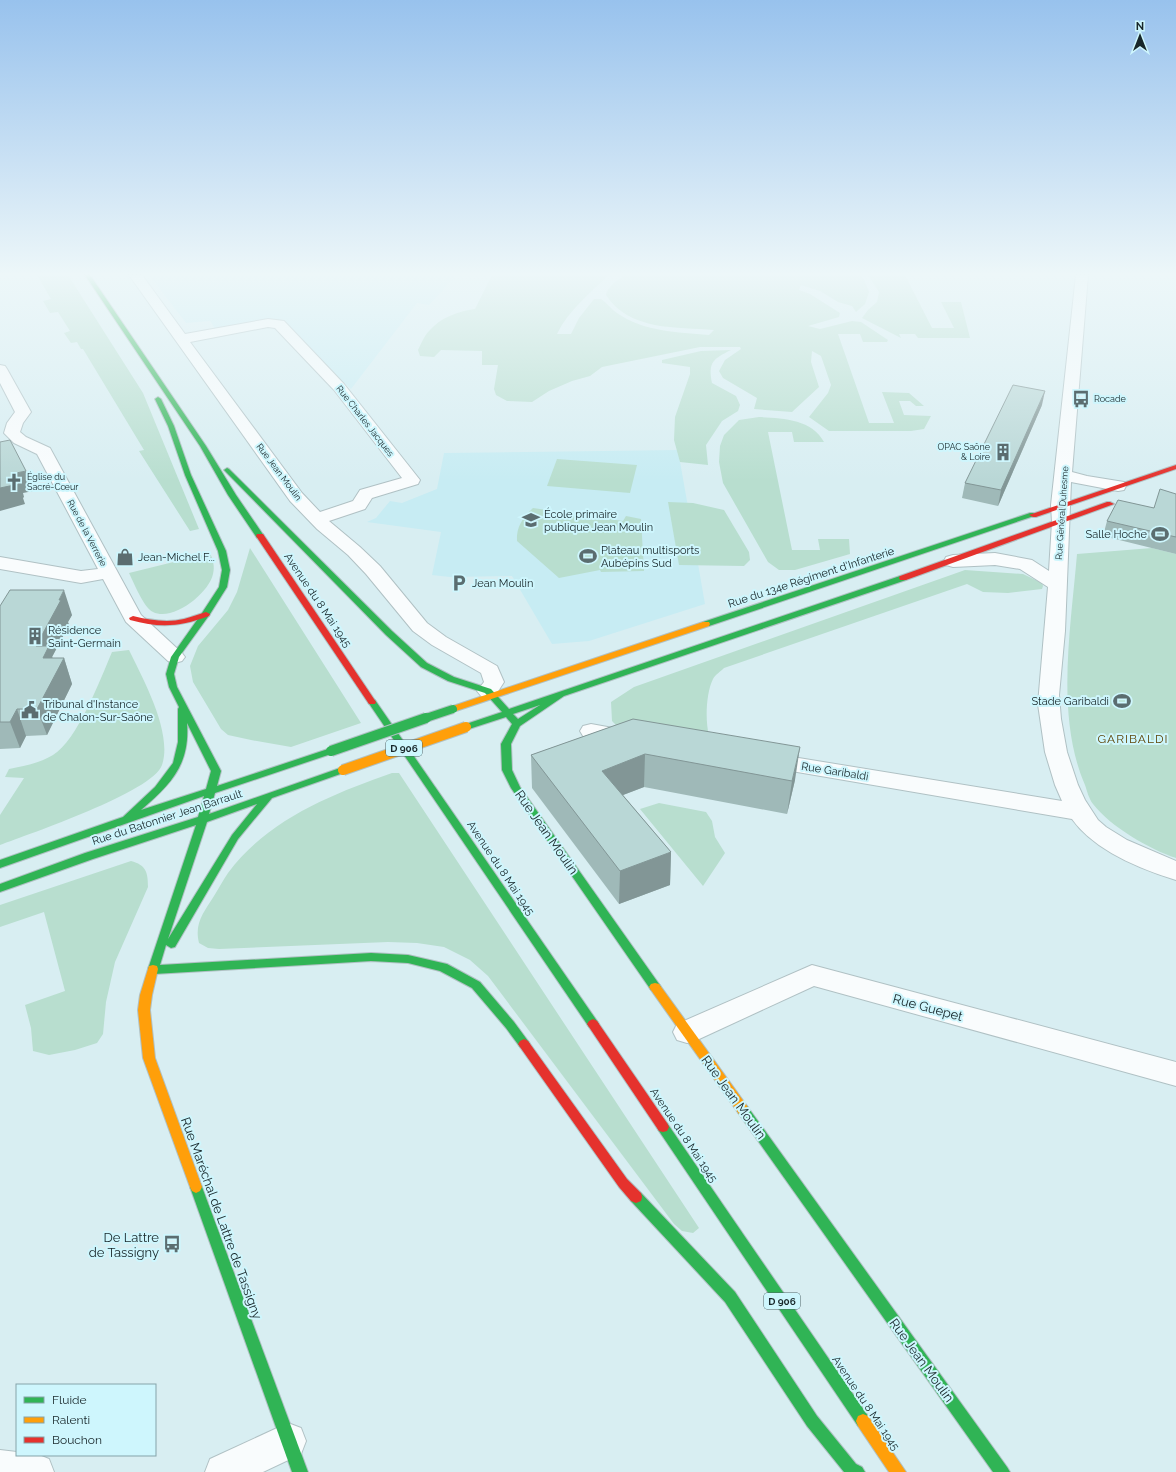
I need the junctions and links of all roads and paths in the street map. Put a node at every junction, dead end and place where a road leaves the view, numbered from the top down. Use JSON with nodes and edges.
{"nodes":[{"id":1,"x":134,"y":344,"type":"edge"},
{"id":2,"x":185,"y":344,"type":"edge"},
{"id":3,"x":298,"y":344,"type":"edge"},
{"id":4,"x":1076,"y":344,"type":"edge"},
{"id":5,"x":0,"y":369,"type":"edge"},
{"id":6,"x":153,"y":371,"type":"junction"},
{"id":7,"x":10,"y":438,"type":"edge"},
{"id":8,"x":203,"y":446,"type":"junction"},
{"id":9,"x":1176,"y":467,"type":"edge"},
{"id":10,"x":1064,"y":475,"type":"junction"},
{"id":11,"x":1120,"y":493,"type":"junction"},
{"id":12,"x":1061,"y":514,"type":"junction"},
{"id":13,"x":317,"y":519,"type":"junction"},
{"id":14,"x":953,"y":561,"type":"junction"},
{"id":15,"x":0,"y":563,"type":"edge"},
{"id":16,"x":108,"y":572,"type":"junction"},
{"id":17,"x":1057,"y":584,"type":"junction"},
{"id":18,"x":206,"y":614,"type":"junction"},
{"id":19,"x":133,"y":618,"type":"junction"},
{"id":20,"x":175,"y":657,"type":"junction"},
{"id":21,"x":491,"y":694,"type":"junction"},
{"id":22,"x":561,"y":695,"type":"junction"},
{"id":23,"x":182,"y":706,"type":"junction"},
{"id":24,"x":453,"y":709,"type":"joint"},
{"id":25,"x":508,"y":713,"type":"junction"},
{"id":26,"x":517,"y":724,"type":"junction"},
{"id":27,"x":591,"y":731,"type":"dead end"},
{"id":28,"x":644,"y":740,"type":"edge"},
{"id":29,"x":750,"y":757,"type":"edge"},
{"id":30,"x":343,"y":770,"type":"joint"},
{"id":31,"x":211,"y":792,"type":"junction"},
{"id":32,"x":270,"y":795,"type":"junction"},
{"id":33,"x":1080,"y":812,"type":"junction"},
{"id":34,"x":126,"y":819,"type":"junction"},
{"id":35,"x":204,"y":819,"type":"junction"},
{"id":36,"x":0,"y":864,"type":"edge"},
{"id":37,"x":1176,"y":871,"type":"edge"},
{"id":38,"x":0,"y":888,"type":"edge"},
{"id":39,"x":154,"y":970,"type":"junction"},
{"id":40,"x":687,"y":1032,"type":"junction"},
{"id":41,"x":1176,"y":1074,"type":"edge"},
{"id":42,"x":294,"y":1456,"type":"edge"},
{"id":43,"x":0,"y":1468,"type":"edge"},
{"id":44,"x":36,"y":1472,"type":"edge"},
{"id":45,"x":223,"y":1472,"type":"edge"},
{"id":46,"x":857,"y":1472,"type":"edge"},
{"id":47,"x":898,"y":1472,"type":"edge"},
{"id":48,"x":1002,"y":1472,"type":"edge"}],
"edges":[{"from":1,"to":6,"type":"main road","name":"Avenue du 8 Mai 1945","number":"D 906"},
{"from":2,"to":13,"type":"street","name":"Rue Jean Moulin"},
{"from":3,"to":13,"type":"street","name":"Rue Charles Jacques"},
{"from":4,"to":10,"type":"street","name":"Rue Général Duhesme"},
{"from":5,"to":7,"type":"street","name":"Rue de la Verrerie"},
{"from":6,"to":8,"type":"main road","name":"Avenue du 8 Mai 1945","number":"D 906"},
{"from":6,"to":18,"type":"main road"},
{"from":7,"to":16,"type":"street","name":"Rue de la Verrerie"},
{"from":8,"to":21,"type":"main road"},
{"from":8,"to":47,"type":"main road","name":"Avenue du 8 Mai 1945","number":"D 906"},
{"from":9,"to":11,"type":"main road","name":"Rue du 134e Régiment d'Infanterie"},
{"from":10,"to":11,"type":"street"},
{"from":10,"to":12,"type":"street","name":"Rue Général Duhesme"},
{"from":11,"to":12,"type":"main road","name":"Rue du 134e Régiment d'Infanterie"},
{"from":11,"to":12,"type":"main road","name":"Rue du 134e Régiment d'Infanterie"},
{"from":12,"to":14,"type":"main road","name":"Rue du 134e Régiment d'Infanterie"},
{"from":12,"to":17,"type":"street","name":"Rue Général Duhesme"},
{"from":12,"to":21,"type":"main road","name":"Rue du 134e Régiment d'Infanterie"},
{"from":13,"to":21,"type":"street","name":"Rue Jean Moulin"},
{"from":14,"to":17,"type":"street"},
{"from":14,"to":22,"type":"main road","name":"Rue du 134e Régiment d'Infanterie"},
{"from":15,"to":16,"type":"street"},
{"from":16,"to":19,"type":"street","name":"Rue de la Verrerie"},
{"from":17,"to":33,"type":"street","name":"Rue Général Duhesme"},
{"from":18,"to":19,"type":"main road"},
{"from":18,"to":20,"type":"main road"},
{"from":19,"to":20,"type":"street","name":"Rue de la Verrerie"},
{"from":20,"to":23,"type":"main road"},
{"from":21,"to":24,"type":"main road","name":"Rue du 134e Régiment d'Infanterie"},
{"from":21,"to":25,"type":"main road"},
{"from":22,"to":25,"type":"main road","name":"Rue du 134e Régiment d'Infanterie"},
{"from":22,"to":26,"type":"main road"},
{"from":23,"to":31,"type":"main road"},
{"from":23,"to":34,"type":"main road"},
{"from":24,"to":31,"type":"main road","name":"Rue du Batonnier Jean Barrault","bridge":true},
{"from":25,"to":26,"type":"main road"},
{"from":25,"to":30,"type":"main road","name":"Rue du 134e Régiment d'Infanterie","bridge":true},
{"from":26,"to":40,"type":"main road","name":"Rue Jean Moulin"},
{"from":27,"to":28,"type":"street"},
{"from":29,"to":33,"type":"street","name":"Rue Garibaldi"},
{"from":30,"to":32,"type":"main road","name":"Rue du Batonnier Jean Barrault"},
{"from":31,"to":34,"type":"main road","name":"Rue du Batonnier Jean Barrault"},
{"from":31,"to":35,"type":"main road"},
{"from":32,"to":35,"type":"main road","name":"Rue du Batonnier Jean Barrault"},
{"from":32,"to":39,"type":"main road"},
{"from":33,"to":37,"type":"street"},
{"from":34,"to":36,"type":"main road","name":"Rue du Batonnier Jean Barrault"},
{"from":35,"to":38,"type":"main road","name":"Rue du Batonnier Jean Barrault"},
{"from":35,"to":39,"type":"main road"},
{"from":39,"to":42,"type":"main road","name":"Rue Maréchal de Lattre de Tassigny"},
{"from":39,"to":46,"type":"main road"},
{"from":40,"to":41,"type":"street","name":"Rue Guepet"},
{"from":40,"to":48,"type":"main road","name":"Rue Jean Moulin"},
{"from":42,"to":45,"type":"street"},
{"from":43,"to":44,"type":"street"}]}
